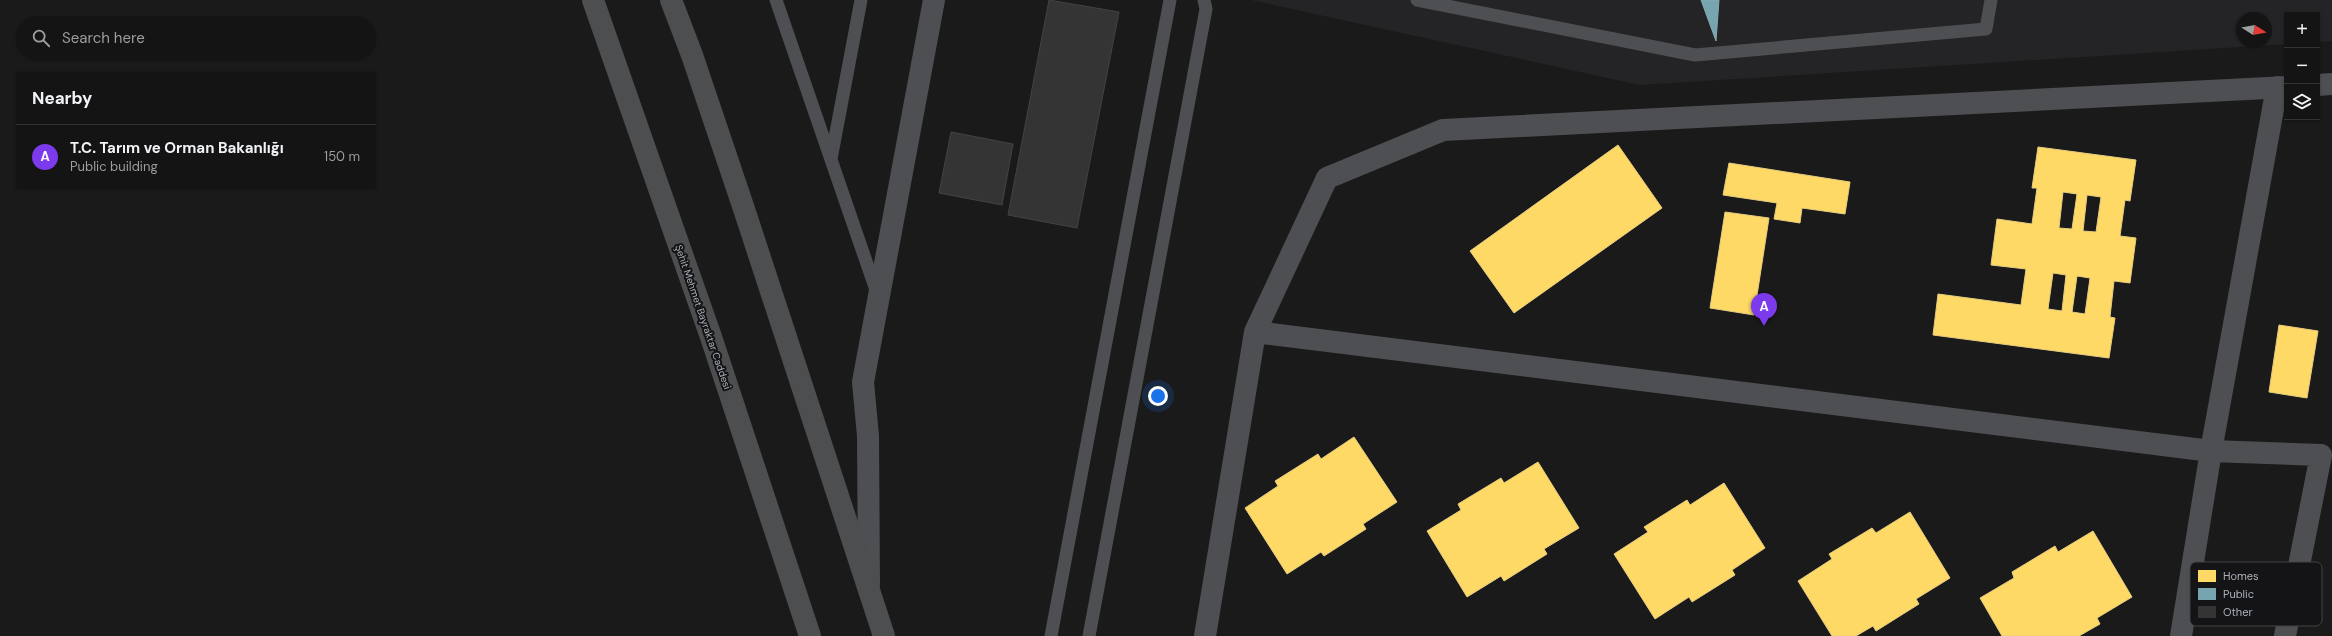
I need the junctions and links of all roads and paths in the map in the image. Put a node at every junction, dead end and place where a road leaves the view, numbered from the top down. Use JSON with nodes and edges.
{"nodes":[{"id":1,"x":593,"y":0,"type":"edge"},
{"id":2,"x":671,"y":0,"type":"edge"},
{"id":3,"x":776,"y":0,"type":"edge"},
{"id":4,"x":862,"y":0,"type":"edge"},
{"id":5,"x":934,"y":0,"type":"edge"},
{"id":6,"x":1170,"y":0,"type":"edge"},
{"id":7,"x":1204,"y":0,"type":"edge"},
{"id":8,"x":1417,"y":0,"type":"edge"},
{"id":9,"x":1992,"y":0,"type":"edge"},
{"id":10,"x":2332,"y":84,"type":"edge"},
{"id":11,"x":2320,"y":85,"type":"edge"},
{"id":12,"x":2282,"y":87,"type":"edge"},
{"id":13,"x":830,"y":159,"type":"junction"},
{"id":14,"x":878,"y":297,"type":"junction"},
{"id":15,"x":1256,"y":332,"type":"junction"},
{"id":16,"x":2212,"y":451,"type":"junction"},
{"id":17,"x":2326,"y":456,"type":"edge"},
{"id":18,"x":2193,"y":562,"type":"edge"},
{"id":19,"x":2302,"y":562,"type":"edge"},
{"id":20,"x":2190,"y":582,"type":"edge"},
{"id":21,"x":869,"y":589,"type":"junction"},
{"id":22,"x":2287,"y":626,"type":"edge"},
{"id":23,"x":810,"y":636,"type":"edge"},
{"id":24,"x":884,"y":636,"type":"edge"},
{"id":25,"x":1051,"y":636,"type":"edge"},
{"id":26,"x":1089,"y":636,"type":"edge"},
{"id":27,"x":1205,"y":636,"type":"edge"},
{"id":28,"x":2181,"y":636,"type":"edge"},
{"id":29,"x":2285,"y":636,"type":"edge"}],
"edges":[{"from":1,"to":23,"type":"main road","name":"Şehit Mehmet Bayraktar Caddesi"},
{"from":2,"to":21,"type":"main road"},
{"from":3,"to":13,"type":"lane"},
{"from":4,"to":13,"type":"lane"},
{"from":5,"to":14,"type":"street"},
{"from":6,"to":25,"type":"lane"},
{"from":7,"to":26,"type":"lane"},
{"from":8,"to":9,"type":"lane"},
{"from":10,"to":11,"type":"street"},
{"from":12,"to":15,"type":"street"},
{"from":12,"to":16,"type":"street"},
{"from":13,"to":14,"type":"lane"},
{"from":14,"to":21,"type":"street"},
{"from":15,"to":16,"type":"street"},
{"from":15,"to":27,"type":"street"},
{"from":16,"to":17,"type":"street"},
{"from":16,"to":18,"type":"street"},
{"from":17,"to":19,"type":"street"},
{"from":20,"to":28,"type":"street"},
{"from":21,"to":24,"type":"main road"},
{"from":22,"to":29,"type":"street"}]}
